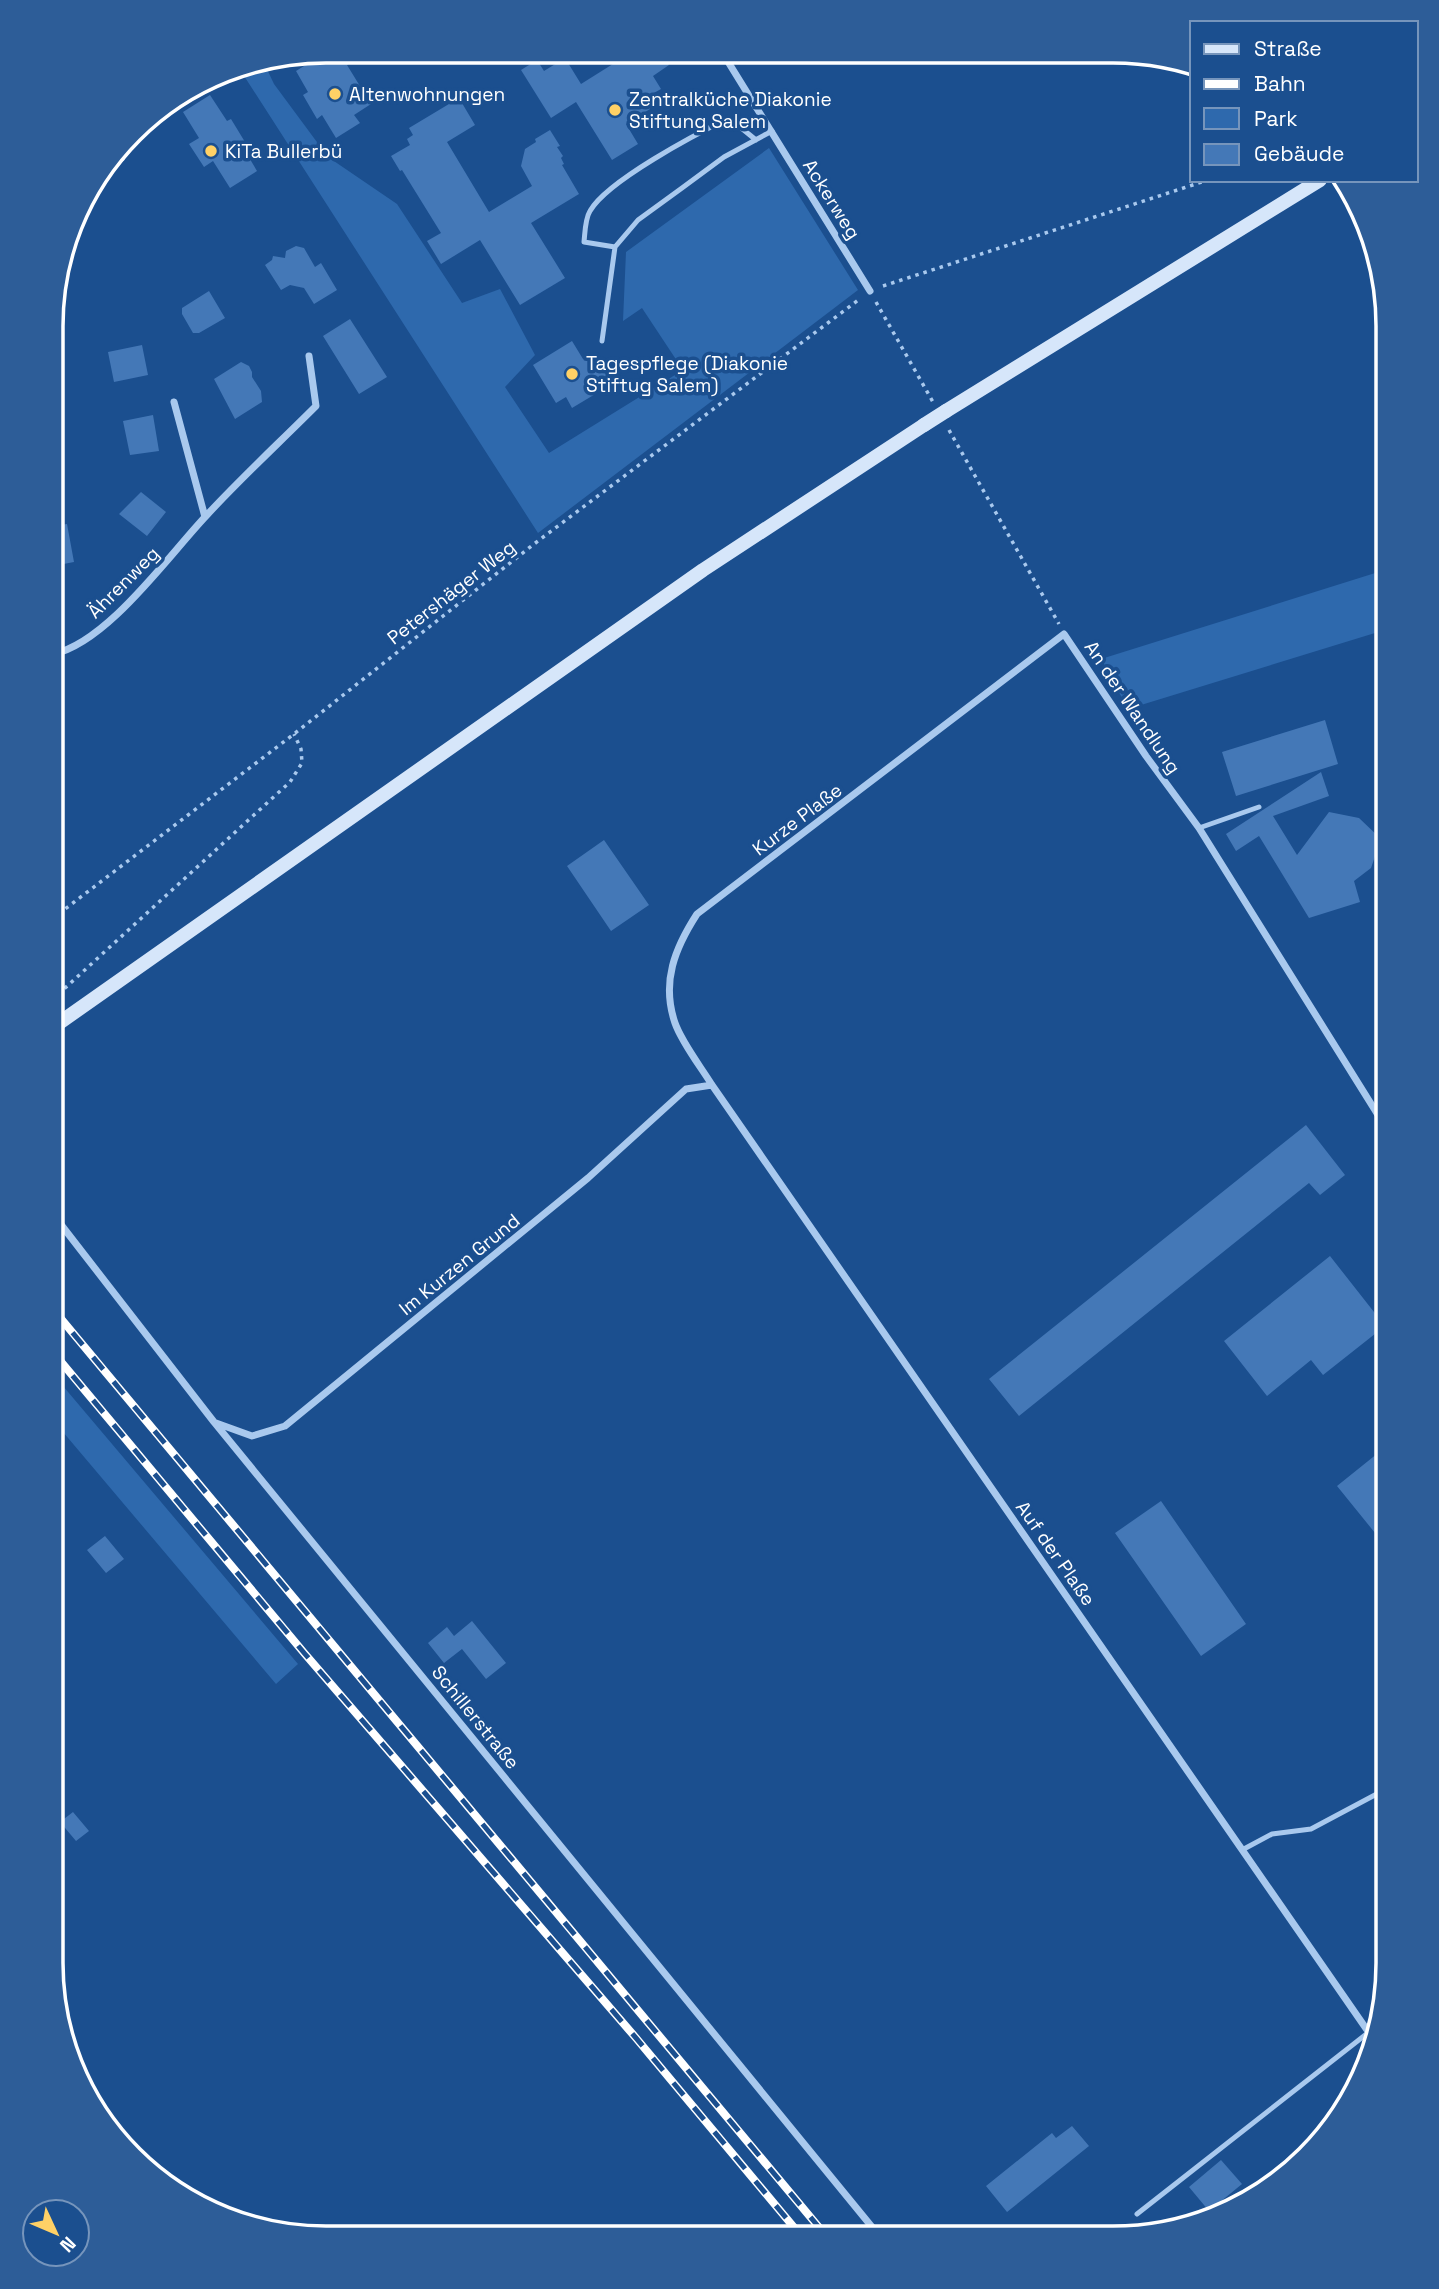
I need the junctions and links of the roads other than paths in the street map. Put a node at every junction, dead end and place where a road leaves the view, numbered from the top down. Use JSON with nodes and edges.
{"nodes":[{"id":1,"x":729,"y":63,"type":"edge"},
{"id":2,"x":772,"y":131,"type":"junction"},
{"id":3,"x":756,"y":140,"type":"junction"},
{"id":4,"x":1317,"y":182,"type":"edge"},
{"id":5,"x":615,"y":247,"type":"junction"},
{"id":6,"x":870,"y":291,"type":"road end"},
{"id":7,"x":602,"y":341,"type":"dead end"},
{"id":8,"x":309,"y":356,"type":"dead end"},
{"id":9,"x":174,"y":402,"type":"dead end"},
{"id":10,"x":205,"y":517,"type":"junction"},
{"id":11,"x":1064,"y":634,"type":"joint"},
{"id":12,"x":63,"y":651,"type":"edge"},
{"id":13,"x":1259,"y":807,"type":"dead end"},
{"id":14,"x":1199,"y":828,"type":"junction"},
{"id":15,"x":63,"y":1020,"type":"edge"},
{"id":16,"x":712,"y":1085,"type":"junction"},
{"id":17,"x":1376,"y":1111,"type":"edge"},
{"id":18,"x":63,"y":1227,"type":"edge"},
{"id":19,"x":214,"y":1422,"type":"junction"},
{"id":20,"x":1376,"y":1794,"type":"edge"},
{"id":21,"x":1242,"y":1850,"type":"junction"},
{"id":22,"x":1367,"y":2030,"type":"edge"},
{"id":23,"x":1366,"y":2034,"type":"edge"},
{"id":24,"x":1137,"y":2214,"type":"dead end"},
{"id":25,"x":871,"y":2226,"type":"edge"}],
"edges":[{"from":1,"to":2,"type":"street","name":"Ackerweg"},
{"from":2,"to":3,"type":"lane"},
{"from":2,"to":6,"type":"street","name":"Ackerweg"},
{"from":3,"to":5,"type":"lane"},
{"from":3,"to":5,"type":"lane"},
{"from":4,"to":15,"type":"main road","bridge":true},
{"from":5,"to":7,"type":"lane"},
{"from":8,"to":10,"type":"street","name":"Ährenweg"},
{"from":9,"to":10,"type":"street"},
{"from":10,"to":12,"type":"street","name":"Ährenweg"},
{"from":11,"to":14,"type":"street","name":"An der Wandlung"},
{"from":11,"to":16,"type":"street","name":"Kurze Plaße"},
{"from":13,"to":14,"type":"lane"},
{"from":14,"to":17,"type":"street","name":"An der Wandlung"},
{"from":16,"to":19,"type":"street","name":"Im Kurzen Grund"},
{"from":16,"to":21,"type":"street","name":"Auf der Plaße"},
{"from":18,"to":19,"type":"street","name":"Schillerstraße"},
{"from":19,"to":25,"type":"street","name":"Schillerstraße"},
{"from":20,"to":21,"type":"lane"},
{"from":21,"to":22,"type":"street","name":"Auf der Plaße"},
{"from":23,"to":24,"type":"lane"}]}
